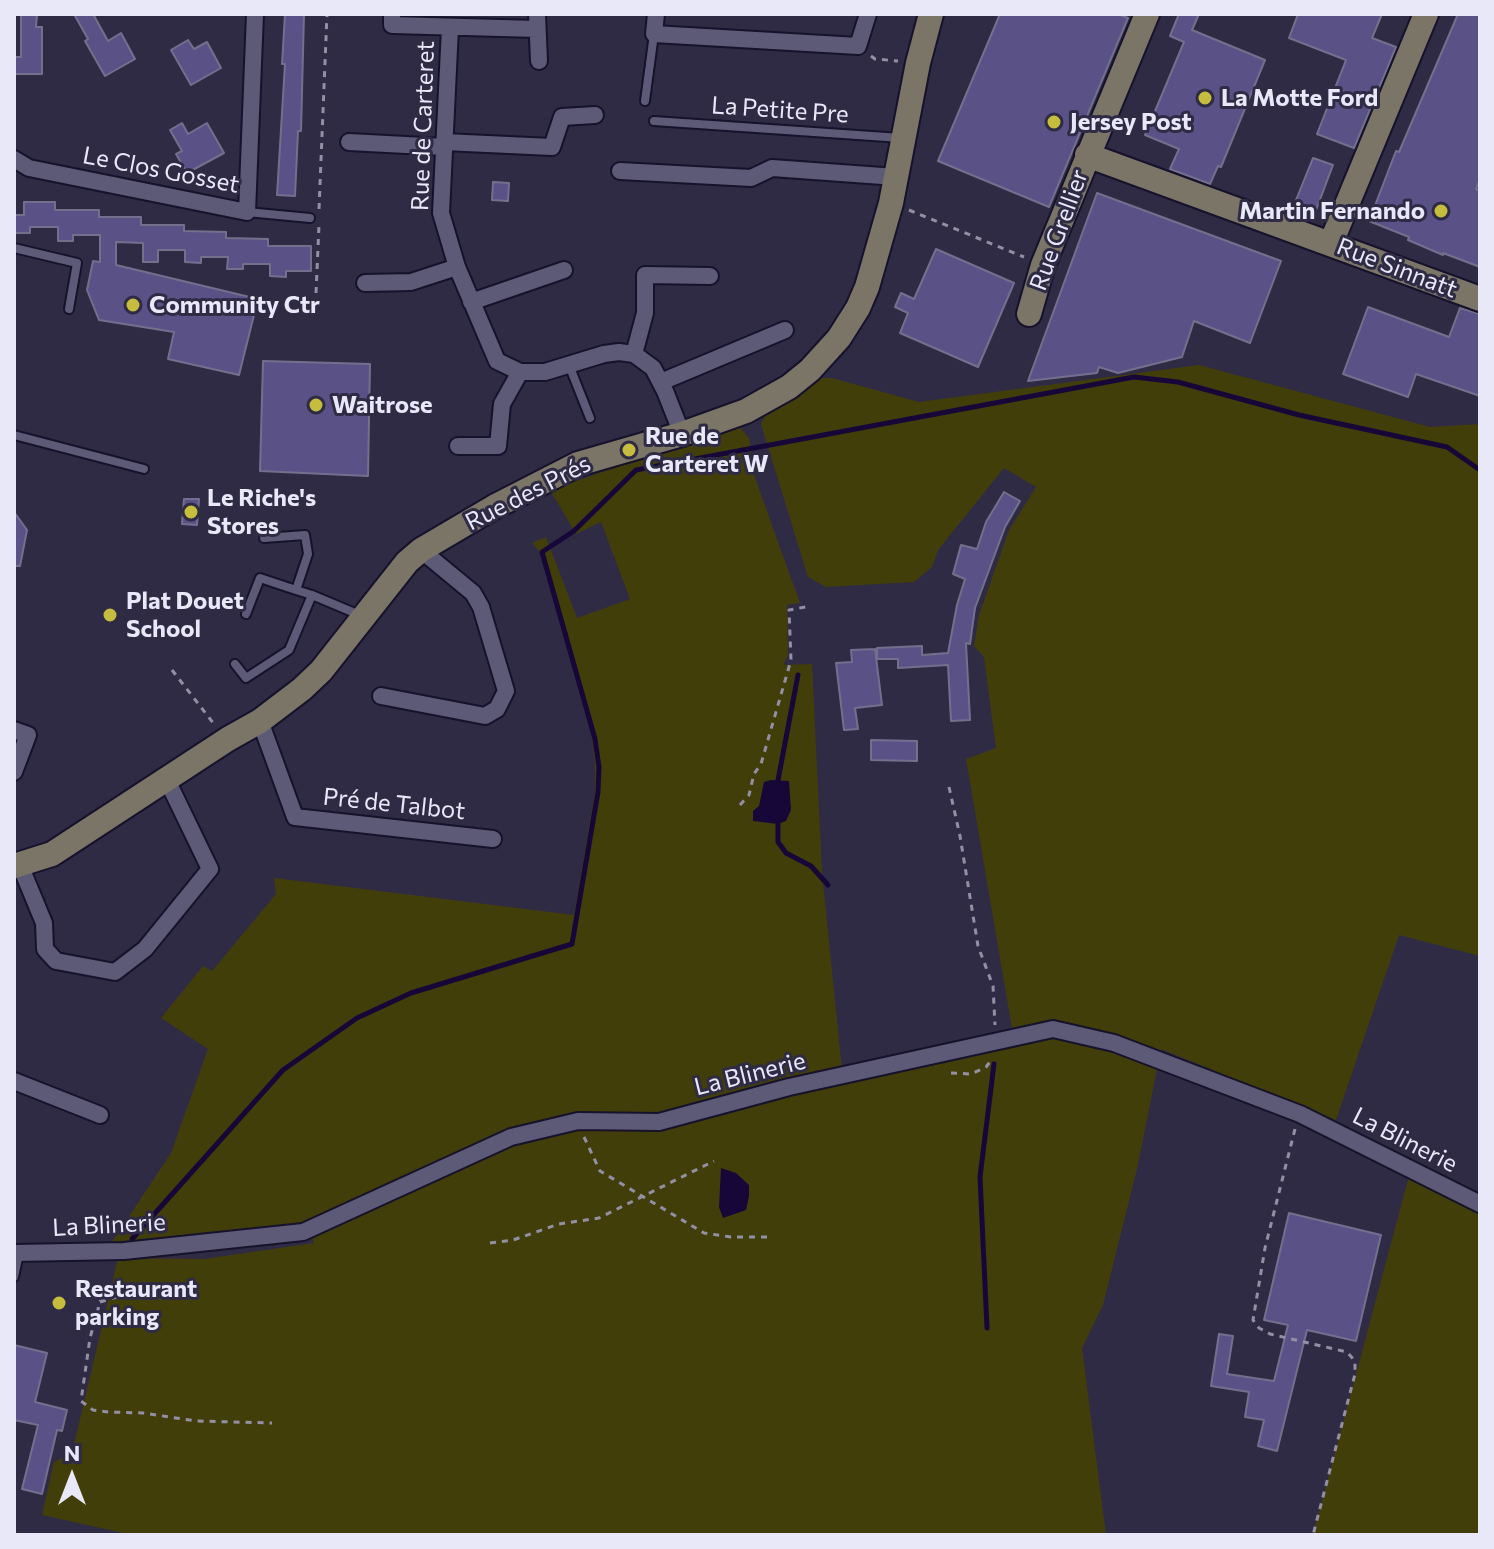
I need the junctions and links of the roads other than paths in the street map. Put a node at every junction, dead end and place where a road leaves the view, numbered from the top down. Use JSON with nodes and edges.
{"nodes":[{"id":1,"x":255,"y":14,"type":"edge"},
{"id":2,"x":656,"y":14,"type":"edge"},
{"id":3,"x":868,"y":14,"type":"edge"},
{"id":4,"x":931,"y":14,"type":"edge"},
{"id":5,"x":1147,"y":14,"type":"edge"},
{"id":6,"x":1426,"y":14,"type":"edge"},
{"id":7,"x":392,"y":19,"type":"edge"},
{"id":8,"x":537,"y":22,"type":"edge"},
{"id":9,"x":450,"y":28,"type":"junction"},
{"id":10,"x":654,"y":34,"type":"junction"},
{"id":11,"x":539,"y":61,"type":"dead end"},
{"id":12,"x":645,"y":101,"type":"dead end"},
{"id":13,"x":595,"y":115,"type":"dead end"},
{"id":14,"x":654,"y":121,"type":"dead end"},
{"id":15,"x":904,"y":138,"type":"junction"},
{"id":16,"x":349,"y":142,"type":"dead end"},
{"id":17,"x":444,"y":144,"type":"junction"},
{"id":18,"x":1087,"y":155,"type":"junction"},
{"id":19,"x":14,"y":159,"type":"edge"},
{"id":20,"x":620,"y":171,"type":"dead end"},
{"id":21,"x":896,"y":177,"type":"junction"},
{"id":22,"x":247,"y":212,"type":"junction"},
{"id":23,"x":310,"y":218,"type":"dead end"},
{"id":24,"x":1331,"y":243,"type":"junction"},
{"id":25,"x":14,"y":248,"type":"edge"},
{"id":26,"x":457,"y":267,"type":"junction"},
{"id":27,"x":564,"y":270,"type":"dead end"},
{"id":28,"x":710,"y":276,"type":"dead end"},
{"id":29,"x":365,"y":283,"type":"dead end"},
{"id":30,"x":1480,"y":299,"type":"edge"},
{"id":31,"x":471,"y":302,"type":"junction"},
{"id":32,"x":69,"y":309,"type":"dead end"},
{"id":33,"x":1029,"y":314,"type":"dead end"},
{"id":34,"x":785,"y":330,"type":"dead end"},
{"id":35,"x":634,"y":354,"type":"junction"},
{"id":36,"x":569,"y":365,"type":"junction"},
{"id":37,"x":520,"y":372,"type":"junction"},
{"id":38,"x":661,"y":382,"type":"junction"},
{"id":39,"x":590,"y":418,"type":"dead end"},
{"id":40,"x":682,"y":434,"type":"junction"},
{"id":41,"x":14,"y":435,"type":"edge"},
{"id":42,"x":458,"y":446,"type":"dead end"},
{"id":43,"x":144,"y":469,"type":"dead end"},
{"id":44,"x":264,"y":538,"type":"dead end"},
{"id":45,"x":421,"y":550,"type":"junction"},
{"id":46,"x":296,"y":590,"type":"junction"},
{"id":47,"x":312,"y":595,"type":"junction"},
{"id":48,"x":246,"y":614,"type":"dead end"},
{"id":49,"x":365,"y":618,"type":"junction"},
{"id":50,"x":235,"y":664,"type":"dead end"},
{"id":51,"x":381,"y":696,"type":"dead end"},
{"id":52,"x":260,"y":721,"type":"junction"},
{"id":53,"x":14,"y":730,"type":"edge"},
{"id":54,"x":14,"y":772,"type":"edge"},
{"id":55,"x":167,"y":780,"type":"junction"},
{"id":56,"x":493,"y":839,"type":"dead end"},
{"id":57,"x":17,"y":865,"type":"edge"},
{"id":58,"x":14,"y":1081,"type":"edge"},
{"id":59,"x":100,"y":1115,"type":"dead end"},
{"id":60,"x":1480,"y":1204,"type":"edge"},
{"id":61,"x":17,"y":1254,"type":"edge"},
{"id":62,"x":14,"y":1277,"type":"edge"}],
"edges":[{"from":1,"to":22,"type":"street","name":"Le Clos Gosset"},
{"from":2,"to":10,"type":"street"},
{"from":3,"to":10,"type":"street"},
{"from":4,"to":15,"type":"main road","name":"Rue des Prés"},
{"from":5,"to":18,"type":"main road","name":"Rue Grellier"},
{"from":6,"to":24,"type":"main road"},
{"from":7,"to":9,"type":"street"},
{"from":8,"to":9,"type":"street"},
{"from":8,"to":11,"type":"street"},
{"from":9,"to":17,"type":"street","name":"Rue de Carteret"},
{"from":10,"to":12,"type":"lane"},
{"from":13,"to":17,"type":"street"},
{"from":14,"to":15,"type":"lane","name":"La Petite Pre"},
{"from":15,"to":21,"type":"main road","name":"Rue des Prés"},
{"from":16,"to":17,"type":"street"},
{"from":17,"to":26,"type":"street","name":"Rue de Carteret"},
{"from":18,"to":24,"type":"main road","name":"Rue Sinnatt"},
{"from":18,"to":33,"type":"main road","name":"Rue Grellier"},
{"from":19,"to":22,"type":"street","name":"Le Clos Gosset"},
{"from":20,"to":21,"type":"street"},
{"from":21,"to":40,"type":"main road","name":"Rue des Prés"},
{"from":22,"to":23,"type":"lane"},
{"from":24,"to":30,"type":"main road","name":"Rue Sinnatt"},
{"from":25,"to":32,"type":"lane"},
{"from":26,"to":29,"type":"street"},
{"from":26,"to":31,"type":"street","name":"Rue de Carteret"},
{"from":27,"to":31,"type":"street"},
{"from":28,"to":35,"type":"street"},
{"from":31,"to":37,"type":"street","name":"Rue de Carteret"},
{"from":34,"to":38,"type":"street"},
{"from":35,"to":36,"type":"street"},
{"from":35,"to":38,"type":"street"},
{"from":36,"to":37,"type":"street"},
{"from":36,"to":39,"type":"lane"},
{"from":37,"to":42,"type":"street"},
{"from":38,"to":40,"type":"street"},
{"from":40,"to":45,"type":"main road","name":"Rue des Prés"},
{"from":41,"to":43,"type":"lane"},
{"from":44,"to":46,"type":"lane"},
{"from":45,"to":49,"type":"main road","name":"Rue des Prés"},
{"from":45,"to":51,"type":"street"},
{"from":46,"to":47,"type":"lane"},
{"from":46,"to":48,"type":"lane"},
{"from":47,"to":49,"type":"lane"},
{"from":47,"to":50,"type":"lane"},
{"from":49,"to":52,"type":"main road","name":"Rue des Prés"},
{"from":52,"to":55,"type":"main road","name":"Rue des Prés"},
{"from":52,"to":56,"type":"street","name":"Pré de Talbot"},
{"from":53,"to":54,"type":"street"},
{"from":55,"to":57,"type":"main road","name":"Rue des Prés"},
{"from":55,"to":57,"type":"street"},
{"from":58,"to":59,"type":"street"},
{"from":60,"to":61,"type":"street","name":"La Blinerie"},
{"from":61,"to":62,"type":"lane"}]}
